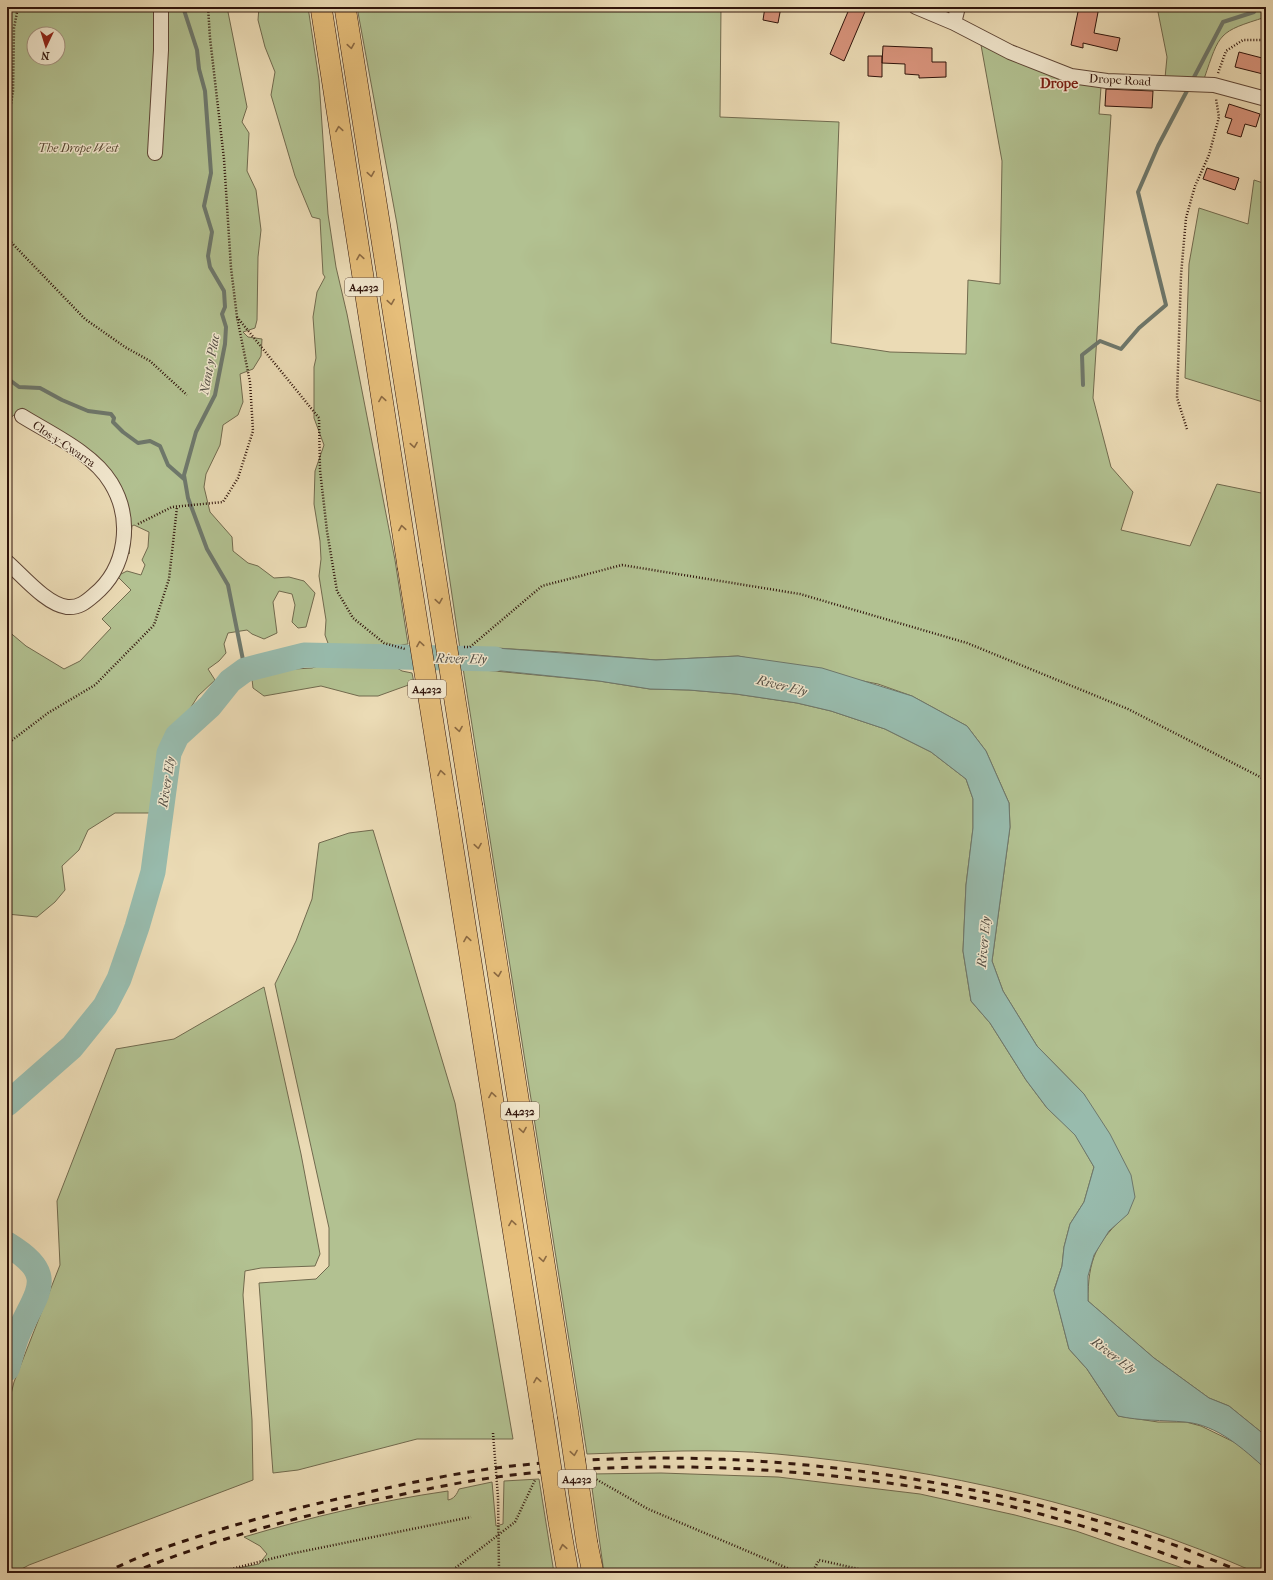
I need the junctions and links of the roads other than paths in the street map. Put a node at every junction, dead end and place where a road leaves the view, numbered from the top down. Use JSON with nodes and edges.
{"nodes":[{"id":1,"x":161,"y":7,"type":"edge"},
{"id":2,"x":320,"y":7,"type":"edge"},
{"id":3,"x":345,"y":7,"type":"edge"},
{"id":4,"x":916,"y":7,"type":"edge"},
{"id":5,"x":958,"y":7,"type":"edge"},
{"id":6,"x":954,"y":23,"type":"junction"},
{"id":7,"x":1266,"y":99,"type":"edge"},
{"id":8,"x":155,"y":153,"type":"dead end"},
{"id":9,"x":22,"y":416,"type":"dead end"},
{"id":10,"x":7,"y":562,"type":"edge"},
{"id":11,"x":568,"y":1573,"type":"edge"},
{"id":12,"x":593,"y":1573,"type":"edge"}],
"edges":[{"from":1,"to":8,"type":"street"},
{"from":11,"to":2,"type":"highway","number":"A4232","one_way":true,"bridge":true},
{"from":3,"to":12,"type":"highway","number":"A4232","one_way":true,"bridge":true},
{"from":4,"to":6,"type":"street","name":"Drope Road"},
{"from":5,"to":6,"type":"street"},
{"from":6,"to":7,"type":"street","name":"Drope Road"},
{"from":9,"to":10,"type":"street","name":"Clos-y-Cwarra"}]}
